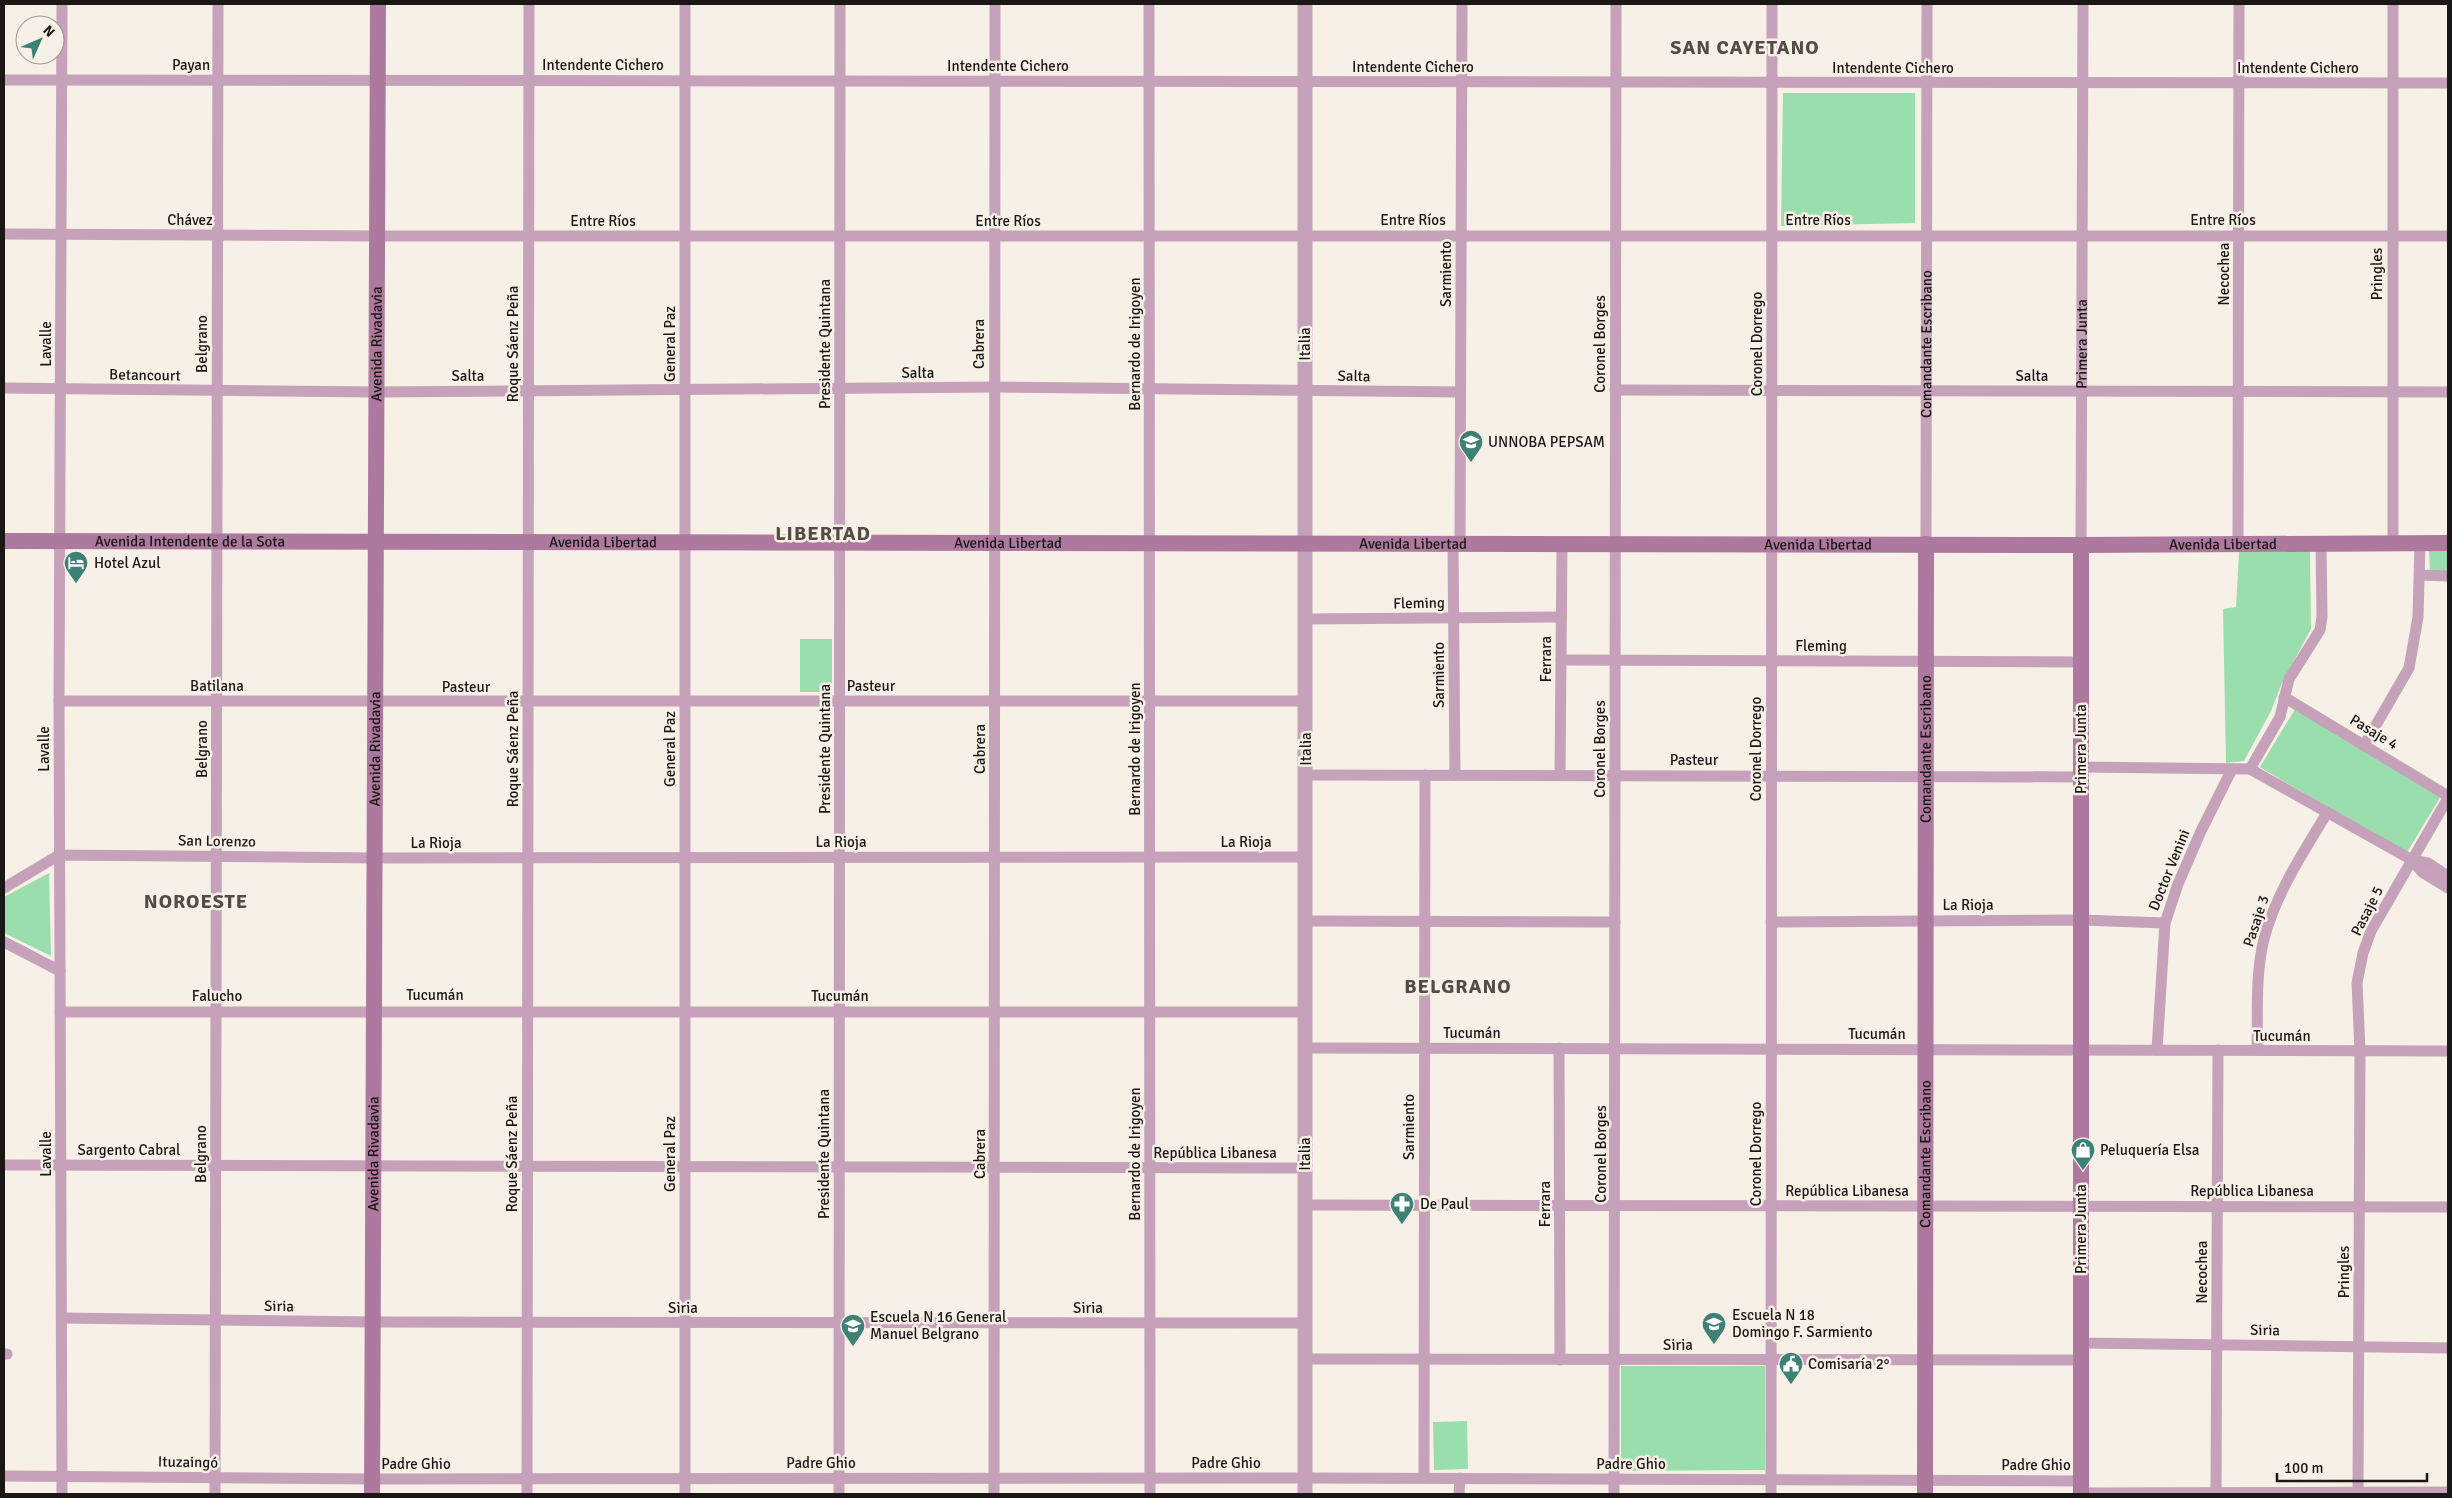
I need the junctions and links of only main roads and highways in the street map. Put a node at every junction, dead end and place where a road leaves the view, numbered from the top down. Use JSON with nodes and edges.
{"nodes":[{"id":1,"x":378,"y":4,"type":"edge"},
{"id":2,"x":376,"y":540,"type":"junction"},
{"id":3,"x":4,"y":541,"type":"edge"},
{"id":4,"x":2448,"y":543,"type":"edge"},
{"id":5,"x":1926,"y":544,"type":"junction"},
{"id":6,"x":2081,"y":545,"type":"junction"},
{"id":7,"x":372,"y":1487,"type":"edge"},
{"id":8,"x":1925,"y":1487,"type":"edge"},
{"id":9,"x":2081,"y":1489,"type":"edge"}],
"edges":[{"from":1,"to":2,"type":"main road","name":"Avenida Rivadavia"},
{"from":2,"to":3,"type":"main road","name":"Avenida Intendente de la Sota"},
{"from":2,"to":5,"type":"main road","name":"Avenida Libertad"},
{"from":2,"to":7,"type":"main road","name":"Avenida Rivadavia"},
{"from":4,"to":6,"type":"main road","name":"Avenida Libertad"},
{"from":5,"to":6,"type":"main road","name":"Avenida Libertad"},
{"from":5,"to":8,"type":"main road","name":"Comandante Escribano"},
{"from":6,"to":9,"type":"main road","name":"Primera Junta"}]}
